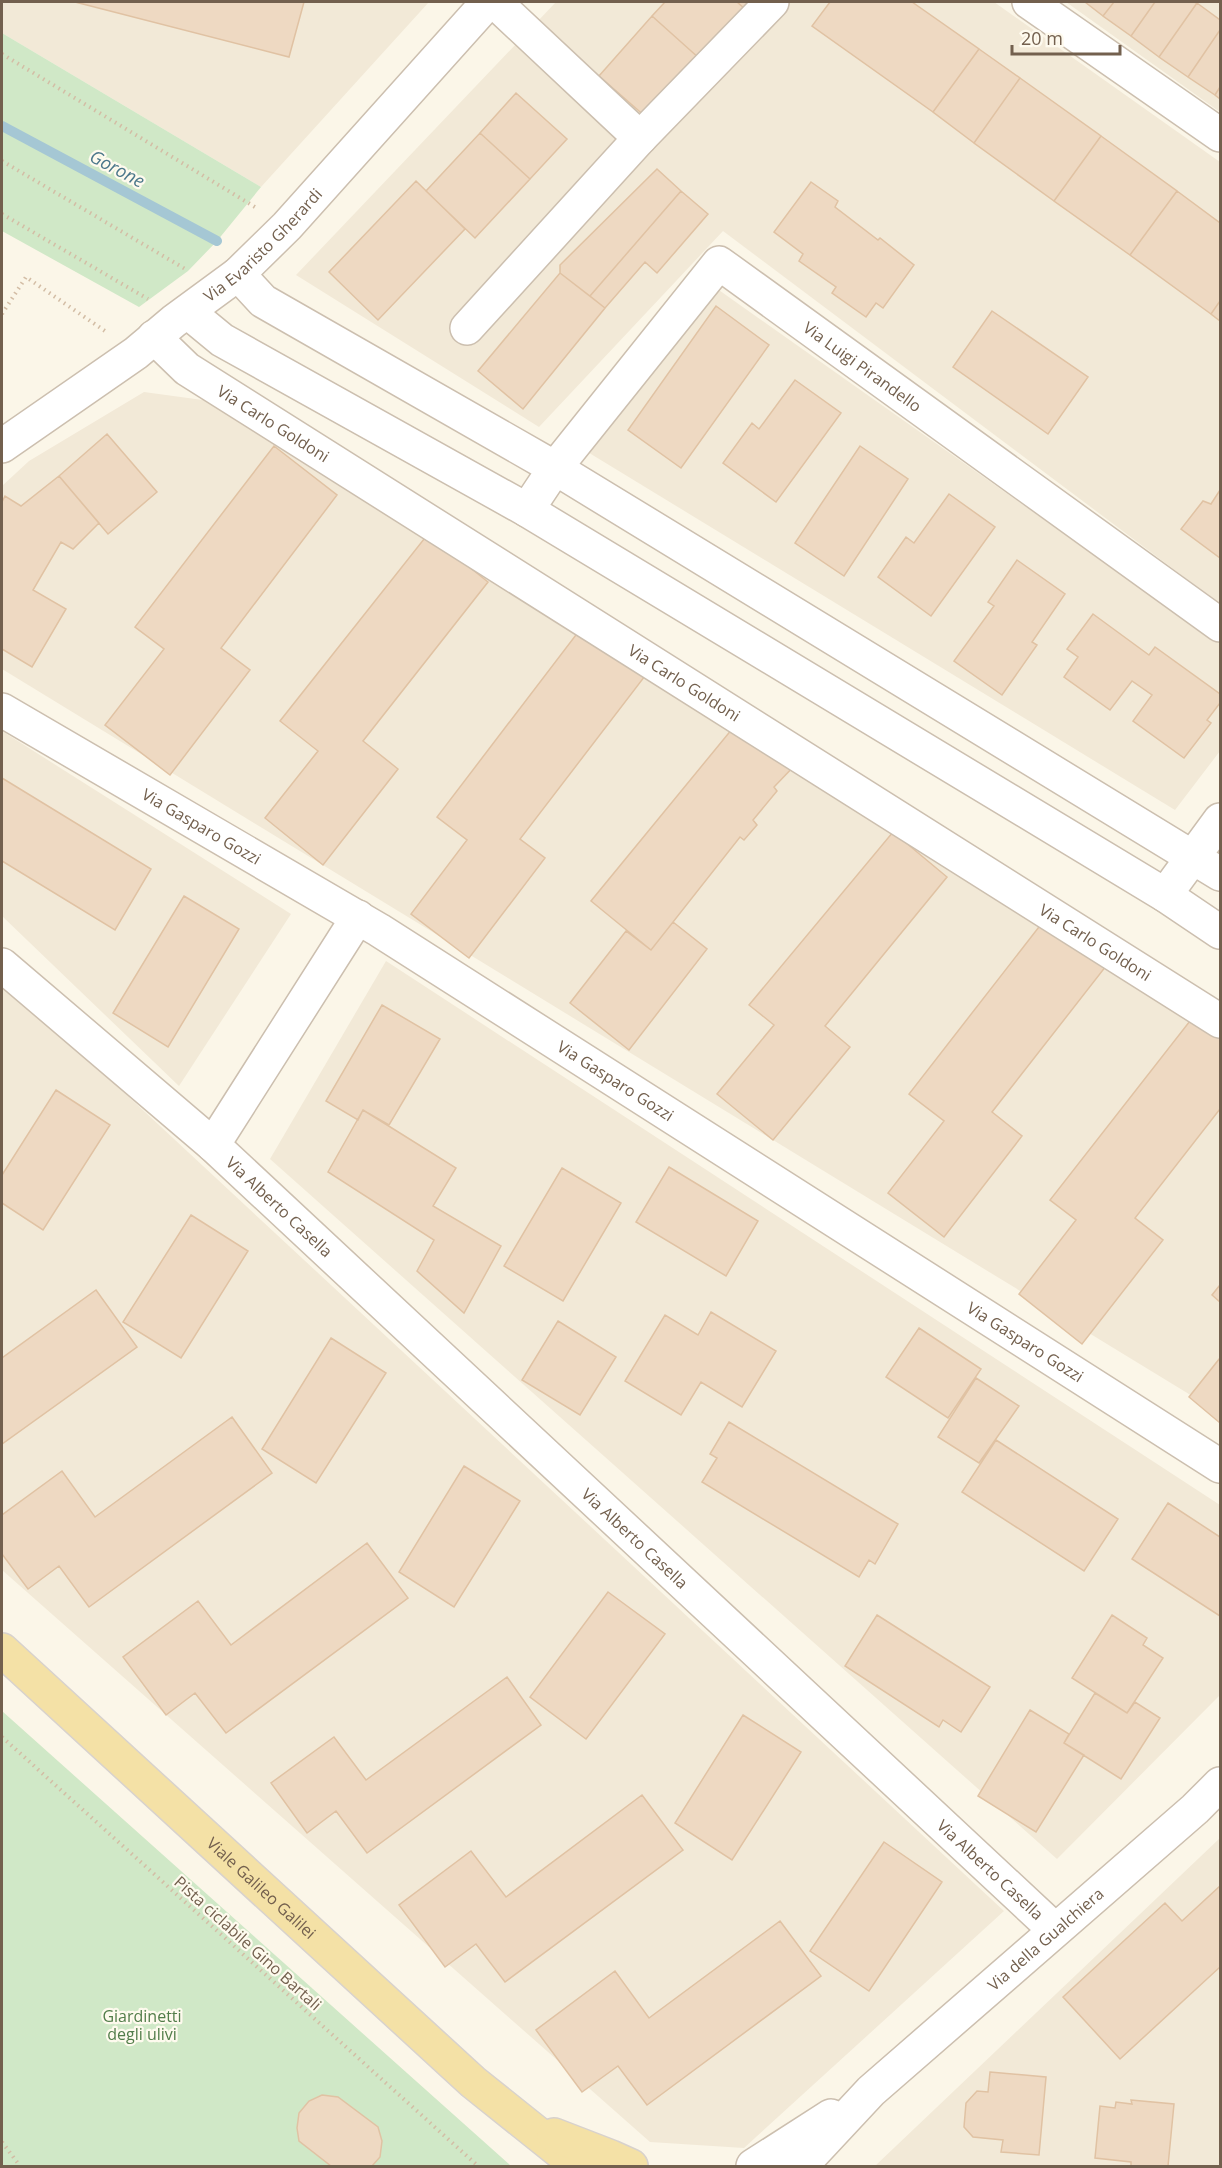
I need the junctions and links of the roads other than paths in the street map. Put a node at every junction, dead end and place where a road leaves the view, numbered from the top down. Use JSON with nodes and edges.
{"nodes":[{"id":1,"x":488,"y":2,"type":"edge"},
{"id":2,"x":495,"y":2,"type":"edge"},
{"id":3,"x":772,"y":2,"type":"edge"},
{"id":4,"x":1029,"y":2,"type":"edge"},
{"id":5,"x":1221,"y":135,"type":"edge"},
{"id":6,"x":640,"y":138,"type":"junction"},
{"id":7,"x":228,"y":282,"type":"junction"},
{"id":8,"x":466,"y":328,"type":"dead end"},
{"id":9,"x":163,"y":331,"type":"junction"},
{"id":10,"x":2,"y":446,"type":"edge"},
{"id":11,"x":555,"y":468,"type":"junction"},
{"id":12,"x":527,"y":510,"type":"junction"},
{"id":13,"x":1221,"y":625,"type":"edge"},
{"id":14,"x":2,"y":710,"type":"edge"},
{"id":15,"x":1221,"y":820,"type":"edge"},
{"id":16,"x":1207,"y":865,"type":"edge"},
{"id":17,"x":1165,"y":895,"type":"junction"},
{"id":18,"x":358,"y":917,"type":"junction"},
{"id":19,"x":1221,"y":932,"type":"edge"},
{"id":20,"x":2,"y":965,"type":"edge"},
{"id":21,"x":1221,"y":1021,"type":"edge"},
{"id":22,"x":213,"y":1145,"type":"junction"},
{"id":23,"x":1221,"y":1466,"type":"edge"},
{"id":24,"x":2,"y":1650,"type":"edge"},
{"id":25,"x":1221,"y":1784,"type":"edge"},
{"id":26,"x":1055,"y":1930,"type":"junction"},
{"id":27,"x":871,"y":2091,"type":"junction"},
{"id":28,"x":524,"y":2124,"type":"junction"},
{"id":29,"x":578,"y":2166,"type":"edge"},
{"id":30,"x":631,"y":2166,"type":"edge"},
{"id":31,"x":753,"y":2166,"type":"edge"},
{"id":32,"x":801,"y":2166,"type":"edge"}],
"edges":[{"from":1,"to":7,"type":"street","name":"Via Evaristo Gherardi"},
{"from":2,"to":6,"type":"street"},
{"from":3,"to":6,"type":"street"},
{"from":4,"to":5,"type":"street"},
{"from":6,"to":8,"type":"street"},
{"from":7,"to":9,"type":"street","name":"Via Evaristo Gherardi"},
{"from":7,"to":11,"type":"street"},
{"from":9,"to":10,"type":"street","name":"Via Evaristo Gherardi"},
{"from":9,"to":12,"type":"street"},
{"from":9,"to":21,"type":"street","name":"Via Carlo Goldoni"},
{"from":11,"to":12,"type":"street"},
{"from":11,"to":13,"type":"street","name":"Via Luigi Pirandello"},
{"from":11,"to":16,"type":"street"},
{"from":12,"to":17,"type":"street"},
{"from":14,"to":18,"type":"street","name":"Via Gasparo Gozzi"},
{"from":15,"to":16,"type":"street"},
{"from":16,"to":17,"type":"street"},
{"from":17,"to":19,"type":"street"},
{"from":18,"to":22,"type":"street","name":"Via Alberto Casella"},
{"from":18,"to":23,"type":"street","name":"Via Gasparo Gozzi"},
{"from":20,"to":22,"type":"street","name":"Via Alberto Casella"},
{"from":22,"to":26,"type":"street","name":"Via Alberto Casella"},
{"from":24,"to":28,"type":"main road","name":"Viale Galileo Galilei"},
{"from":25,"to":26,"type":"street","name":"Via della Gualchiera"},
{"from":26,"to":27,"type":"street","name":"Via della Gualchiera"},
{"from":27,"to":31,"type":"street","name":"Via della Gualchiera"},
{"from":27,"to":32,"type":"street","name":"Via della Gualchiera"},
{"from":28,"to":29,"type":"main road","name":"Viale Galileo Galilei"},
{"from":28,"to":30,"type":"main road","name":"Viale Galileo Galilei"}]}
